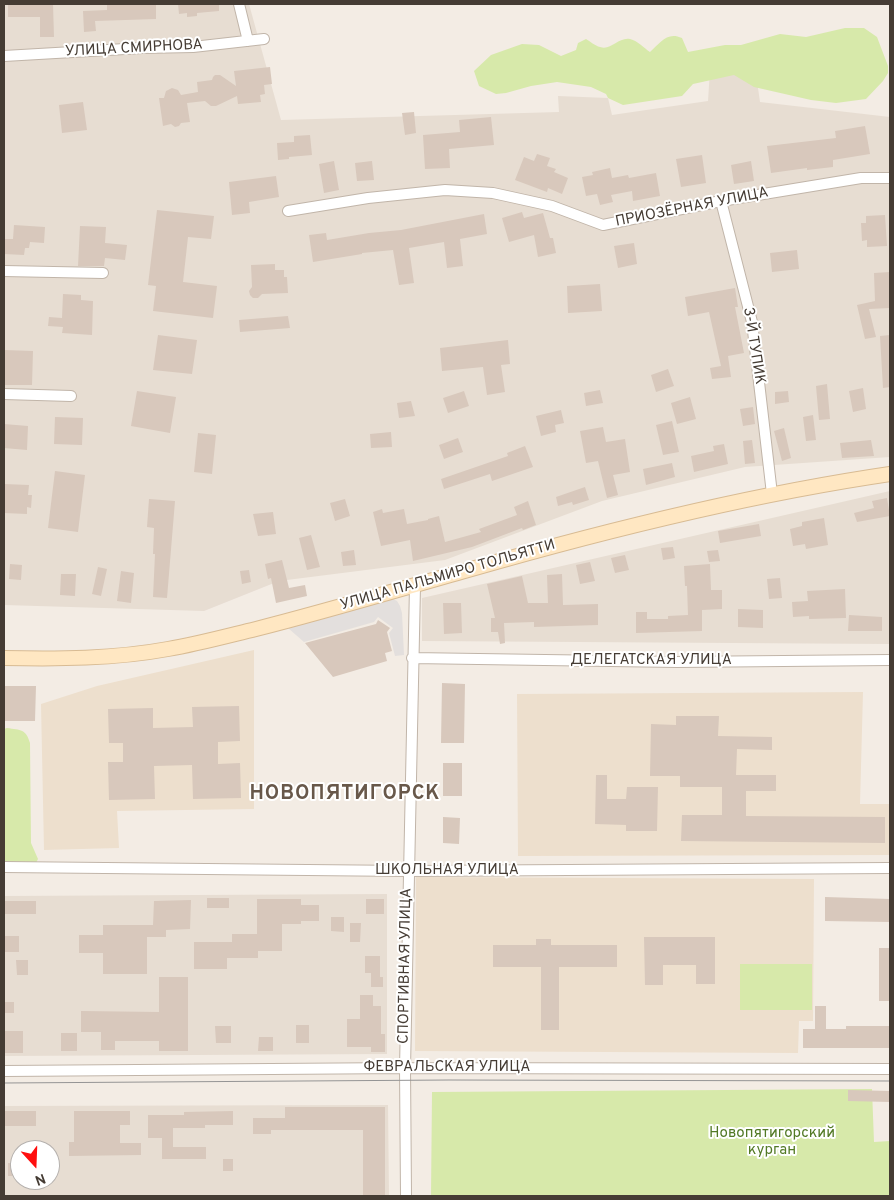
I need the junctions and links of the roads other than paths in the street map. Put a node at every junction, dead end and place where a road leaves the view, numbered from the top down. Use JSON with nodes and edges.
{"nodes":[{"id":1,"x":239,"y":4,"type":"edge"},
{"id":2,"x":264,"y":39,"type":"dead end"},
{"id":3,"x":248,"y":41,"type":"junction"},
{"id":4,"x":4,"y":56,"type":"edge"},
{"id":5,"x":890,"y":178,"type":"edge"},
{"id":6,"x":721,"y":200,"type":"junction"},
{"id":7,"x":288,"y":211,"type":"dead end"},
{"id":8,"x":4,"y":271,"type":"edge"},
{"id":9,"x":103,"y":273,"type":"dead end"},
{"id":10,"x":4,"y":394,"type":"edge"},
{"id":11,"x":71,"y":396,"type":"dead end"},
{"id":12,"x":890,"y":474,"type":"edge"},
{"id":13,"x":772,"y":494,"type":"junction"},
{"id":14,"x":414,"y":586,"type":"junction"},
{"id":15,"x":4,"y":658,"type":"edge"},
{"id":16,"x":412,"y":658,"type":"junction"},
{"id":17,"x":890,"y":660,"type":"edge"},
{"id":18,"x":4,"y":867,"type":"edge"},
{"id":19,"x":890,"y":868,"type":"edge"},
{"id":20,"x":408,"y":872,"type":"junction"},
{"id":21,"x":405,"y":1068,"type":"junction"},
{"id":22,"x":890,"y":1069,"type":"edge"},
{"id":23,"x":4,"y":1070,"type":"edge"},
{"id":24,"x":406,"y":1196,"type":"edge"}],
"edges":[{"from":1,"to":3,"type":"street"},
{"from":2,"to":3,"type":"street","name":"УЛИЦА СМИРНОВА"},
{"from":3,"to":4,"type":"street","name":"УЛИЦА СМИРНОВА"},
{"from":5,"to":6,"type":"street","name":"ПРИОЗЁРНАЯ УЛИЦА"},
{"from":6,"to":7,"type":"street","name":"ПРИОЗЁРНАЯ УЛИЦА"},
{"from":6,"to":13,"type":"street","name":"3-Й ТУПИК"},
{"from":8,"to":9,"type":"street"},
{"from":10,"to":11,"type":"street"},
{"from":12,"to":13,"type":"street","name":"УЛИЦА ПАЛЬМИРО ТОЛЬЯТТИ"},
{"from":13,"to":14,"type":"street","name":"УЛИЦА ПАЛЬМИРО ТОЛЬЯТТИ"},
{"from":14,"to":15,"type":"street","name":"УЛИЦА ПАЛЬМИРО ТОЛЬЯТТИ"},
{"from":14,"to":16,"type":"street","name":"СПОРТИВНАЯ УЛИЦА"},
{"from":16,"to":17,"type":"street","name":"ДЕЛЕГАТСКАЯ УЛИЦА"},
{"from":16,"to":20,"type":"street","name":"СПОРТИВНАЯ УЛИЦА"},
{"from":18,"to":20,"type":"street","name":"ШКОЛЬНАЯ УЛИЦА"},
{"from":19,"to":20,"type":"street","name":"ШКОЛЬНАЯ УЛИЦА"},
{"from":20,"to":21,"type":"street","name":"СПОРТИВНАЯ УЛИЦА"},
{"from":21,"to":22,"type":"street","name":"ФЕВРАЛЬСКАЯ УЛИЦА"},
{"from":21,"to":23,"type":"street","name":"ФЕВРАЛЬСКАЯ УЛИЦА"},
{"from":21,"to":24,"type":"street","name":"СПОРТИВНАЯ УЛИЦА"}]}
